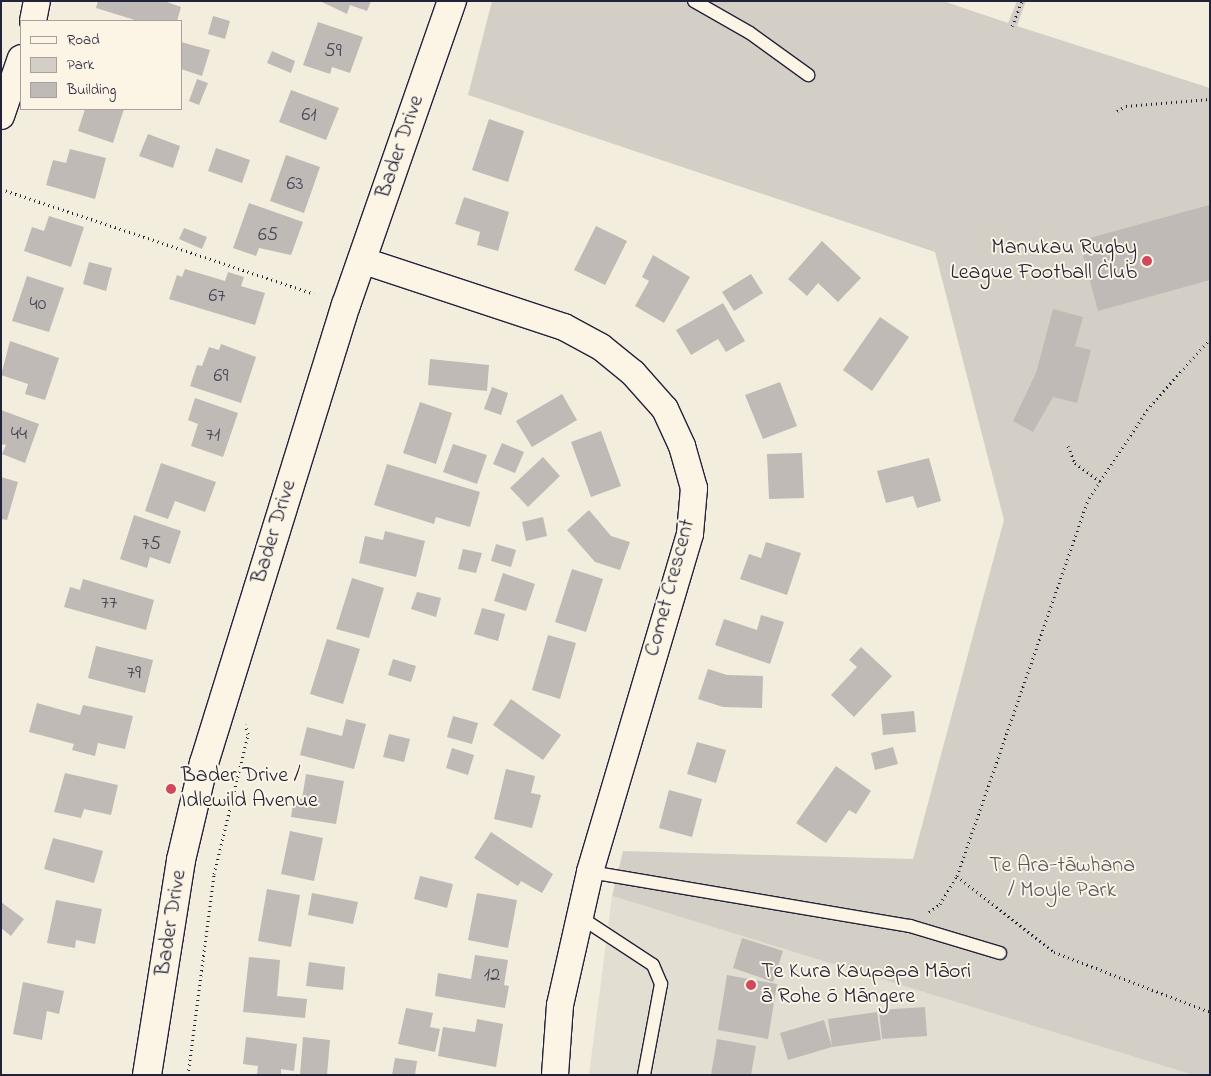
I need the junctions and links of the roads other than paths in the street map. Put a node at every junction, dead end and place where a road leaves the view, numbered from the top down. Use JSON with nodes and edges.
{"nodes":[{"id":1,"x":37,"y":1,"type":"edge"},
{"id":2,"x":452,"y":1,"type":"edge"},
{"id":3,"x":694,"y":1,"type":"edge"},
{"id":4,"x":33,"y":20,"type":"edge"},
{"id":5,"x":20,"y":61,"type":"edge"},
{"id":6,"x":808,"y":74,"type":"dead end"},
{"id":7,"x":1,"y":116,"type":"edge"},
{"id":8,"x":361,"y":260,"type":"junction"},
{"id":9,"x":590,"y":872,"type":"junction"},
{"id":10,"x":580,"y":917,"type":"junction"},
{"id":11,"x":1000,"y":953,"type":"dead end"},
{"id":12,"x":147,"y":1075,"type":"edge"},
{"id":13,"x":555,"y":1075,"type":"edge"},
{"id":14,"x":644,"y":1075,"type":"edge"}],
"edges":[{"from":1,"to":4,"type":"street"},
{"from":2,"to":8,"type":"main road","name":"Bader Drive"},
{"from":3,"to":6,"type":"lane"},
{"from":5,"to":7,"type":"street"},
{"from":8,"to":9,"type":"street","name":"Comet Crescent"},
{"from":8,"to":12,"type":"main road","name":"Bader Drive"},
{"from":9,"to":10,"type":"street","name":"Comet Crescent"},
{"from":9,"to":11,"type":"lane"},
{"from":10,"to":13,"type":"street","name":"Comet Crescent"},
{"from":10,"to":14,"type":"lane"}]}
